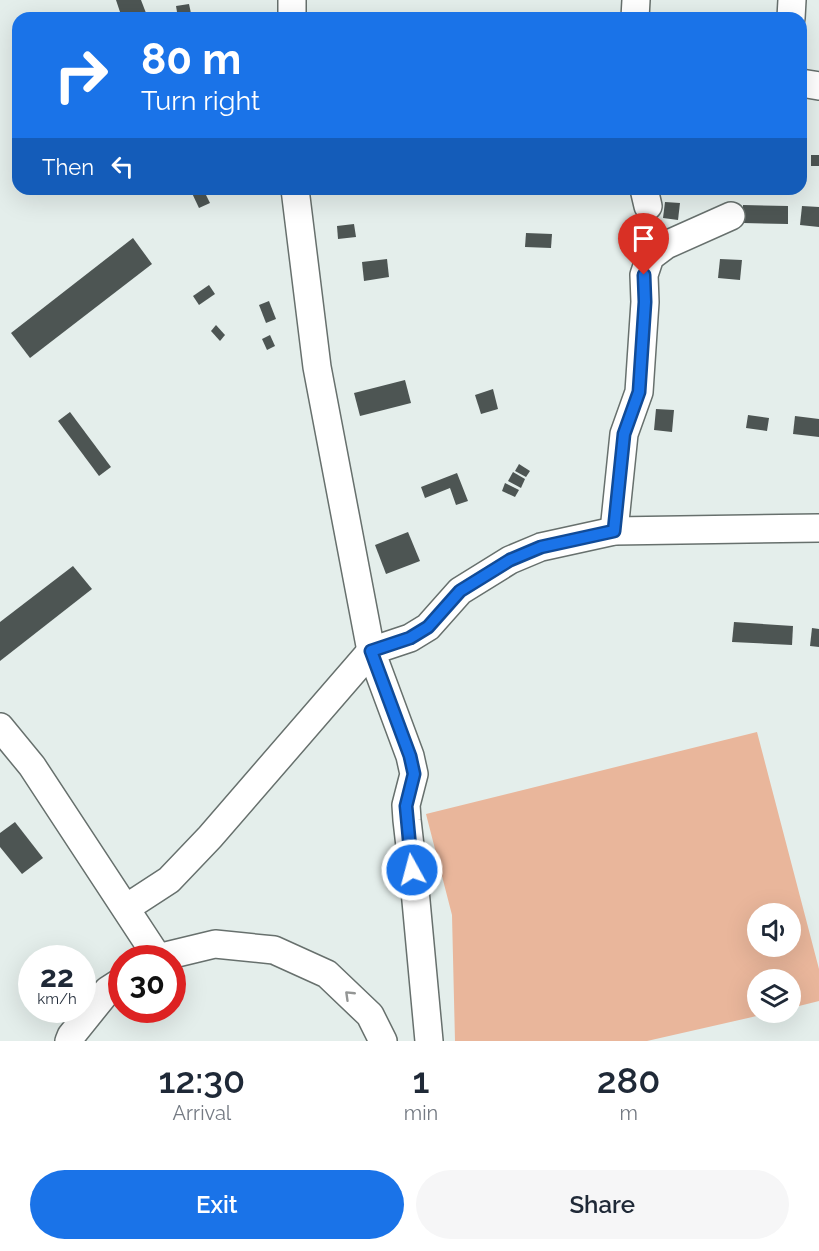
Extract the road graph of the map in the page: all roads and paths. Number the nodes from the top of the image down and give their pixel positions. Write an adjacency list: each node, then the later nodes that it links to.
1 (297, 195): 5 (street)
2 (730, 216): 4 (street)
3 (819, 528): 4 (street)
4 (614, 531): 5 (street)
5 (371, 651): 7 (street); 13 (street)
6 (0, 727): 7 (street)
7 (126, 908): 8 (street)
8 (149, 945)
9 (186, 951): 12 (street, one-way to 9)
10 (108, 990): 11 (street)
11 (69, 1041)
12 (383, 1041)
13 (429, 1041)

